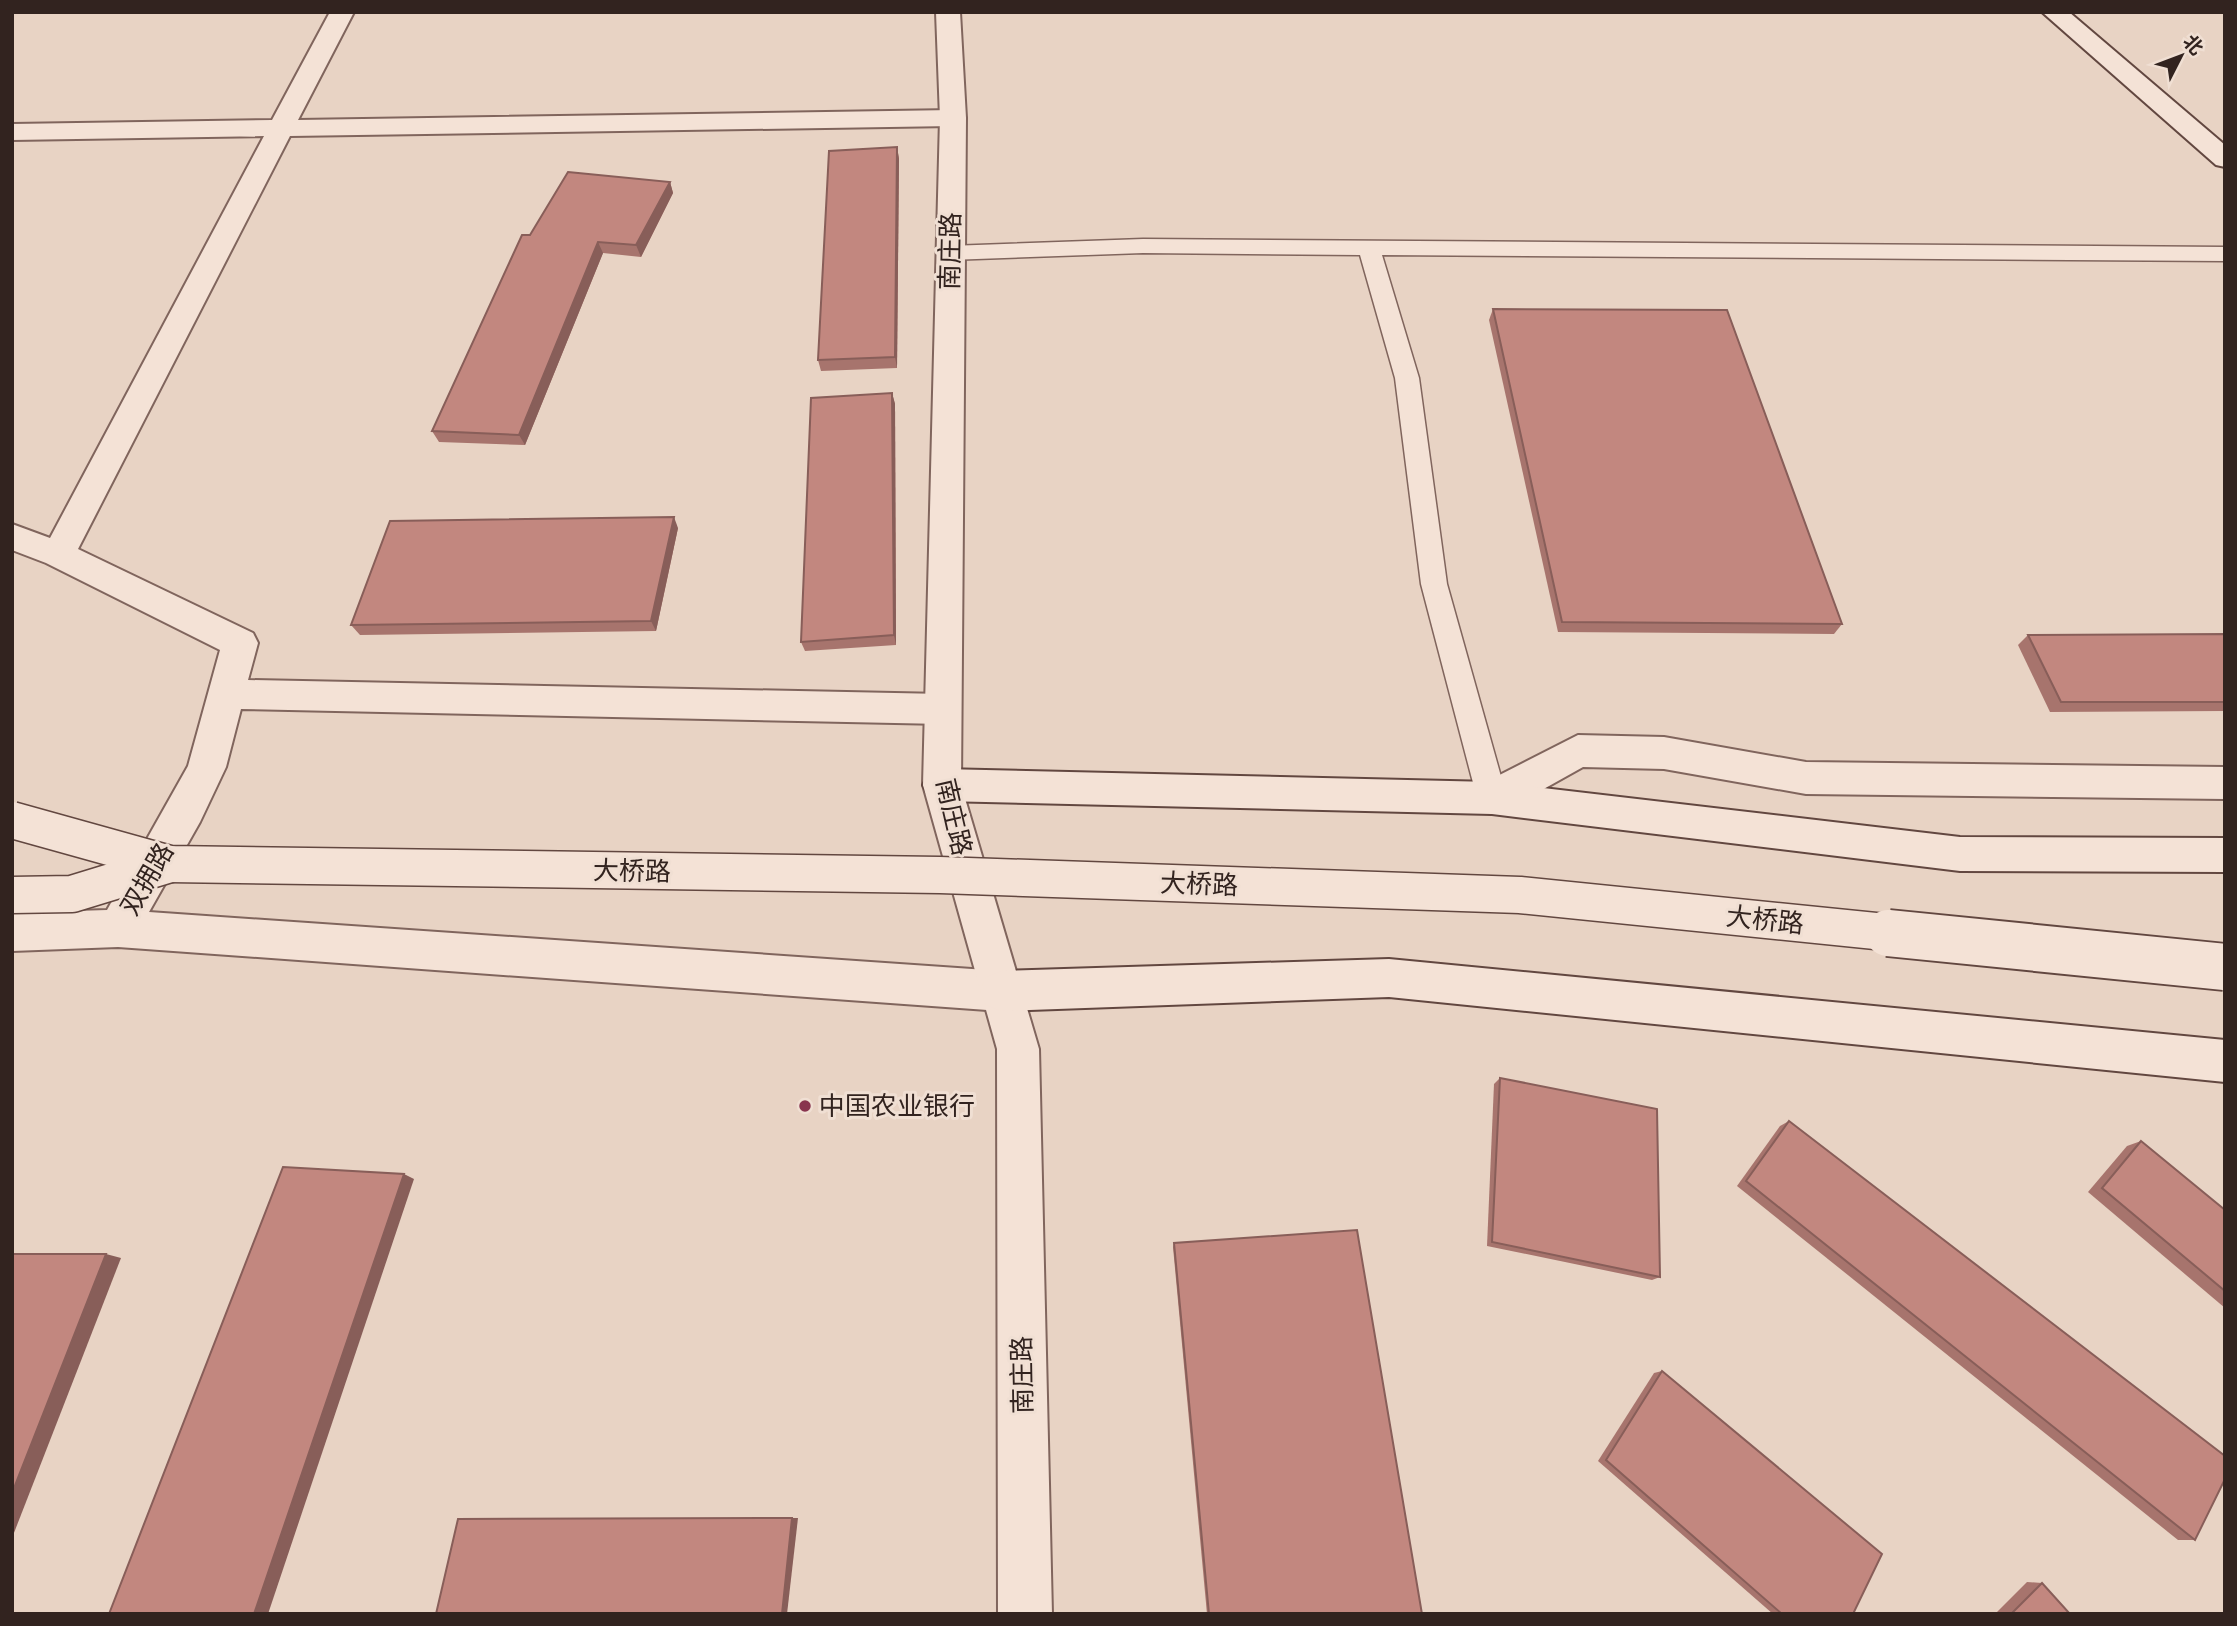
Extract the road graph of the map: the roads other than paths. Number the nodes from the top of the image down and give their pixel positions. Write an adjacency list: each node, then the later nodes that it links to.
1 (342, 12): 7 (street)
2 (948, 12): 6 (street, 南庄路)
3 (2054, 12): 9 (street)
4 (2089, 12): 5 (street)
5 (2118, 35)
6 (953, 118): 7 (street); 11 (street, 南庄路)
7 (281, 126): 8 (street); 14 (street)
8 (12, 132)
9 (2225, 159)
10 (1369, 249): 11 (lane); 12 (lane); 19 (lane)
11 (949, 253): 16 (street, 南庄路)
12 (2225, 254)
13 (12, 537): 14 (street)
14 (58, 554): 15 (street, 双拥路)
15 (227, 694): 16 (street); 24 (street, 双拥路)
16 (943, 709): 18 (street, 南庄路)
17 (2225, 783): 19 (street)
18 (942, 785): 19 (street); 27 (street, 南庄路)
19 (1492, 798): 21 (street)
20 (12, 820): 22 (street, bridge)
21 (2225, 856)
22 (170, 864): 23 (street, bridge); 26 (street, 大桥路, bridge)
23 (12, 895)
24 (118, 928): 25 (street, 双拥路); 27 (street)
25 (12, 932)
26 (2225, 967)
27 (1001, 991): 28 (street); 29 (street, 南庄路)
28 (2225, 1061)
29 (1026, 1614)

